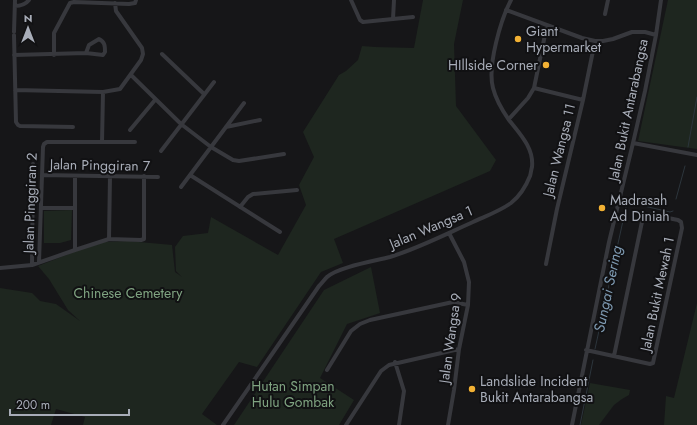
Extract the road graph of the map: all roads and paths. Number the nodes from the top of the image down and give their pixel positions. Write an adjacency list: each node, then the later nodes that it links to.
1 (15, 0): 10 (street)
2 (29, 0): 10 (street)
3 (136, 0): 9 (street)
4 (351, 0): 14 (street)
5 (394, 0): 14 (street)
6 (511, 0): 11 (street, Jalan Wangsa 1)
7 (607, 0): 12 (street)
8 (661, 0): 16 (street, Jalan Bukit Antarabangsa)
9 (115, 3): 21 (street); 22 (street)
10 (15, 6): 20 (street)
11 (506, 10): 15 (street); 31 (street, Jalan Wangsa 1)
12 (605, 14)
13 (413, 16): 14 (street)
14 (393, 19)
15 (547, 25): 17 (street); 24 (street)
16 (656, 35): 17 (street); 39 (street, Jalan Bukit Antarabangsa)
17 (595, 41): 29 (street, Jalan Wangsa 11)
18 (86, 53): 18 (street); 21 (street)
19 (162, 54): 27 (street)
20 (14, 55): 21 (street); 25 (street)
21 (54, 55)
22 (131, 76): 26 (street); 28 (street)
23 (214, 82): 27 (street)
24 (534, 88): 29 (street); 31 (street)
25 (15, 90): 26 (street); 34 (street)
26 (103, 92): 37 (street)
27 (204, 94): 33 (street)
28 (155, 100): 33 (street); 36 (street)
29 (583, 100): 61 (street, Jalan Wangsa 11)
30 (244, 103): 35 (street)
31 (509, 119): 57 (street, Jalan Wangsa 1)
32 (260, 120): 35 (street)
33 (181, 124): 40 (street); 41 (street)
34 (73, 127)
35 (226, 127): 40 (street)
36 (130, 130)
37 (102, 142): 38 (street); 45 (street, Jalan Pinggiran 2)
38 (135, 142)
39 (633, 143): 43 (street); 66 (street, Jalan Bukit Antarabangsa)
40 (211, 147): 42 (street); 46 (street)
41 (161, 151)
42 (284, 154)
43 (697, 155)
44 (33, 164): 62 (street, Jalan Pinggiran 2)
45 (42, 175): 47 (street, Jalan Pinggiran 7); 54 (street, Jalan Pinggiran 2)
46 (190, 175): 51 (street); 53 (street)
47 (75, 176): 48 (street, Jalan Pinggiran 7); 55 (street)
48 (110, 176): 49 (street, Jalan Pinggiran 7); 58 (street)
49 (144, 176): 50 (street, Jalan Pinggiran 7); 58 (street)
50 (158, 176)
51 (181, 187)
52 (297, 190): 53 (street)
53 (240, 207): 56 (street)
54 (41, 208): 55 (street); 60 (street, Jalan Pinggiran 2)
55 (75, 208): 59 (street)
56 (280, 232)
57 (449, 233): 64 (street, Jalan Wangsa 9); 70 (street, Jalan Wangsa 1)
58 (109, 239): 59 (street)
59 (74, 250): 60 (street)
60 (39, 262): 62 (street)
61 (546, 264)
62 (32, 265): 63 (street)
63 (0, 268)
64 (468, 305): 65 (street, Jalan Wangsa 9); 69 (street)
65 (459, 349): 68 (street); 73 (street, Jalan Wangsa 9)
66 (586, 350): 67 (street, Jalan Bukit Mewah 1); 74 (street, Jalan Bukit Antarabangsa)
67 (614, 356): 67 (street, Jalan Bukit Mewah 1)
68 (395, 362): 71 (street); 72 (street)
69 (327, 370)
70 (223, 425)
71 (346, 425)
72 (399, 425)
73 (448, 425)
74 (572, 425)

